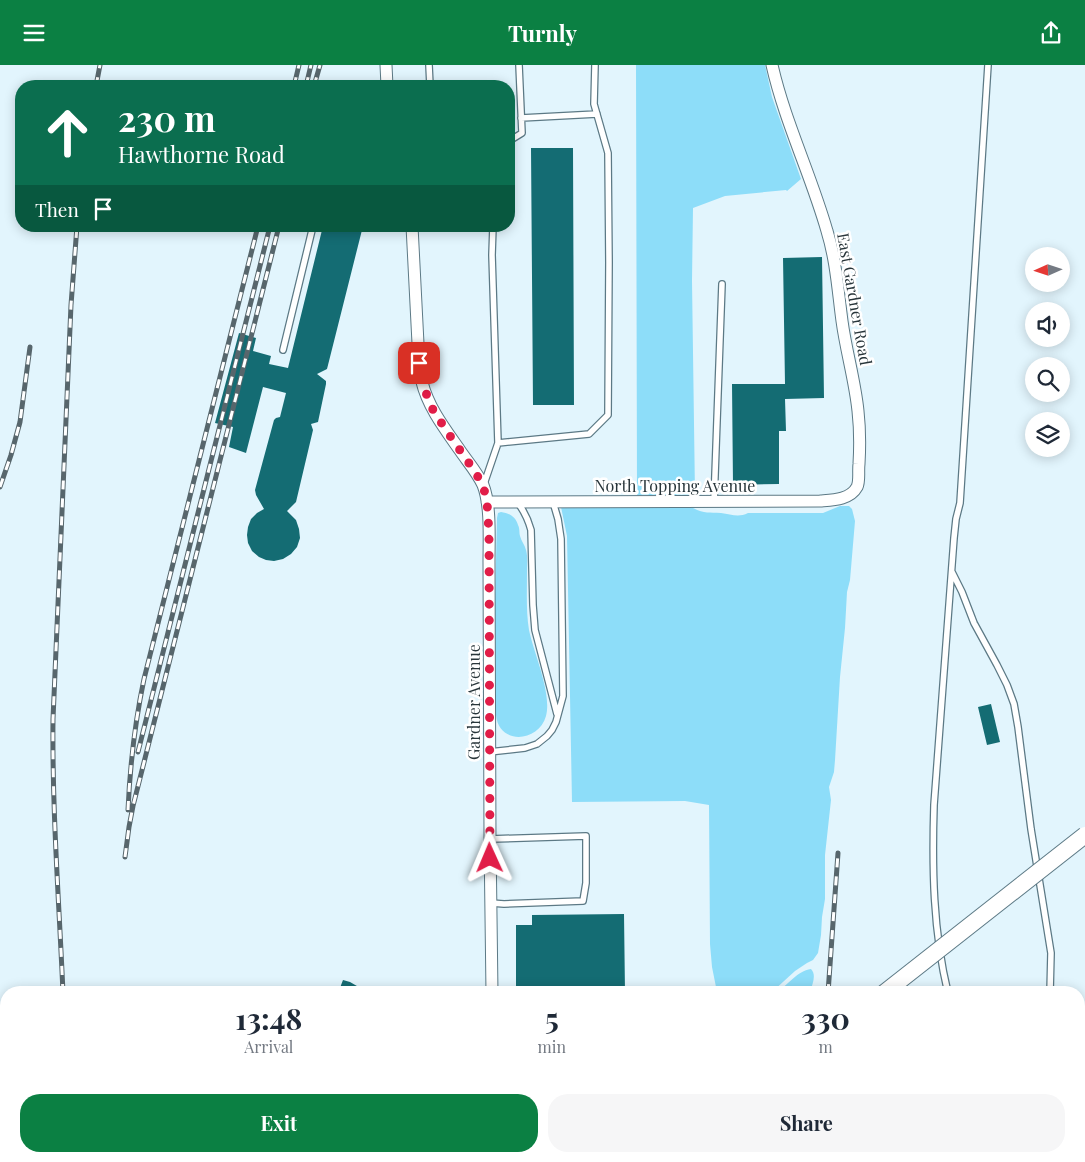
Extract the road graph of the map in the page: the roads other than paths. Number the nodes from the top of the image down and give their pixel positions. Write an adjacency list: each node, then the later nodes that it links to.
1 (386, 65): 7 (street)
2 (429, 65): 8 (lane)
3 (518, 65): 10 (lane)
4 (595, 65): 9 (lane)
5 (772, 65): 19 (street, East Gardner Road)
6 (988, 65): 24 (lane)
7 (387, 80)
8 (430, 80)
9 (597, 114): 10 (lane); 17 (lane)
10 (521, 118): 11 (lane)
11 (515, 137)
12 (312, 232): 16 (lane)
13 (412, 232): 18 (street, Gardner Avenue)
14 (493, 232): 17 (lane)
15 (722, 284): 23 (lane)
16 (283, 350)
17 (498, 443): 18 (lane)
18 (483, 485): 20 (street, Gardner Avenue)
19 (857, 486): 23 (street, North Topping Avenue)
20 (487, 502): 21 (street, North Topping Avenue); 26 (street, Gardner Avenue)
21 (518, 502): 22 (street, North Topping Avenue); 25 (lane)
22 (553, 502): 23 (street, North Topping Avenue); 25 (lane)
23 (714, 502)
24 (951, 569): 32 (lane); 33 (lane)
25 (557, 714): 26 (lane)
26 (489, 752): 28 (street, Gardner Avenue)
27 (1085, 835): 31 (main road, bridge)
28 (490, 839): 29 (street, Gardner Avenue); 29 (lane)
29 (491, 903): 30 (street, Gardner Avenue)
30 (492, 986)
31 (893, 986)
32 (946, 986)
33 (1050, 986)

